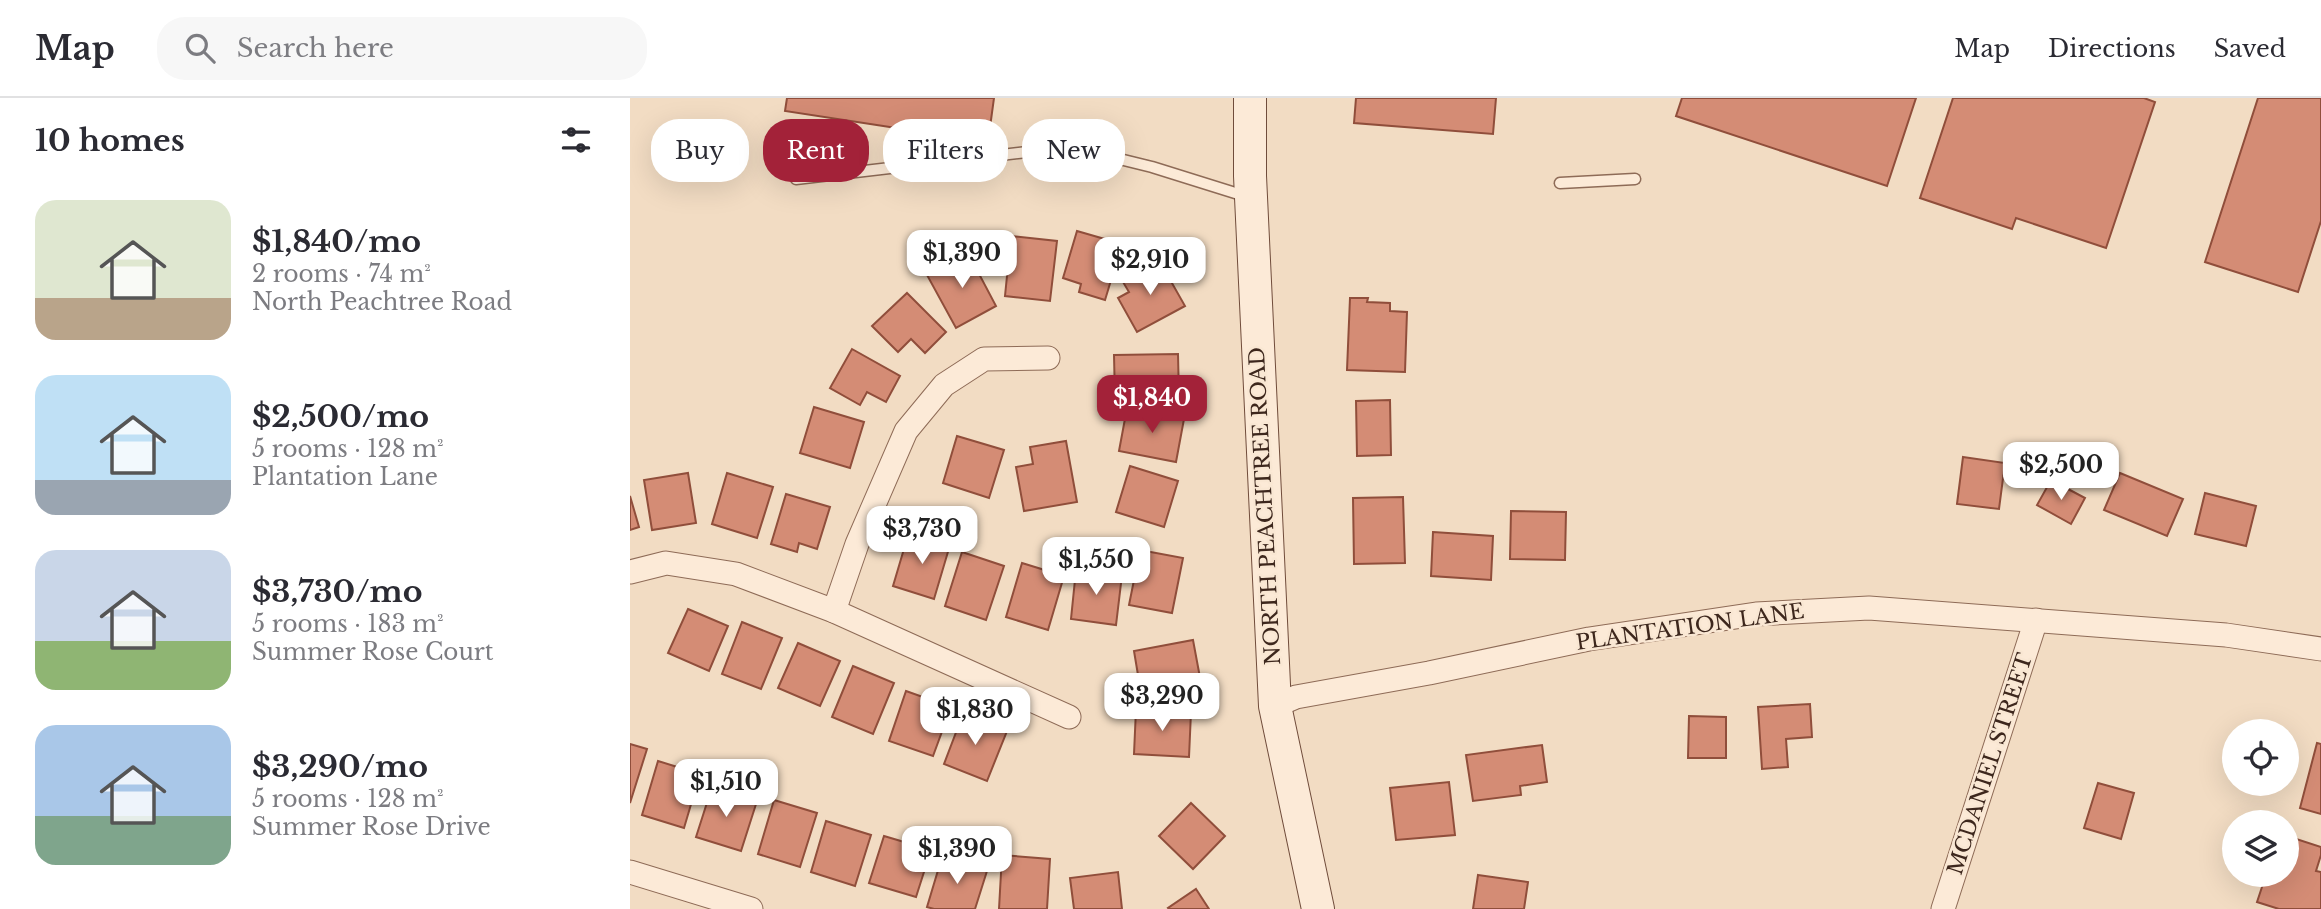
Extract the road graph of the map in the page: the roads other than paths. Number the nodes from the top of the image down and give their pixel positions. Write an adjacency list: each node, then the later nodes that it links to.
1 (1250, 98): 5 (street, NORTH PEACHTREE ROAD)
2 (869, 170): 5 (lane)
3 (1634, 178): 4 (lane)
4 (1560, 183)
5 (1251, 198): 11 (street, NORTH PEACHTREE ROAD)
6 (1048, 358): 8 (street)
7 (630, 572): 8 (street)
8 (834, 611): 12 (street)
9 (2036, 620): 10 (street, PLANTATION LANE); 11 (street, PLANTATION LANE); 16 (street, MCDANIEL STREET)
10 (2321, 649)
11 (1275, 705): 15 (street, NORTH PEACHTREE ROAD)
12 (1069, 717)
13 (630, 872): 14 (street)
14 (751, 909)
15 (1318, 909)
16 (1943, 909)

